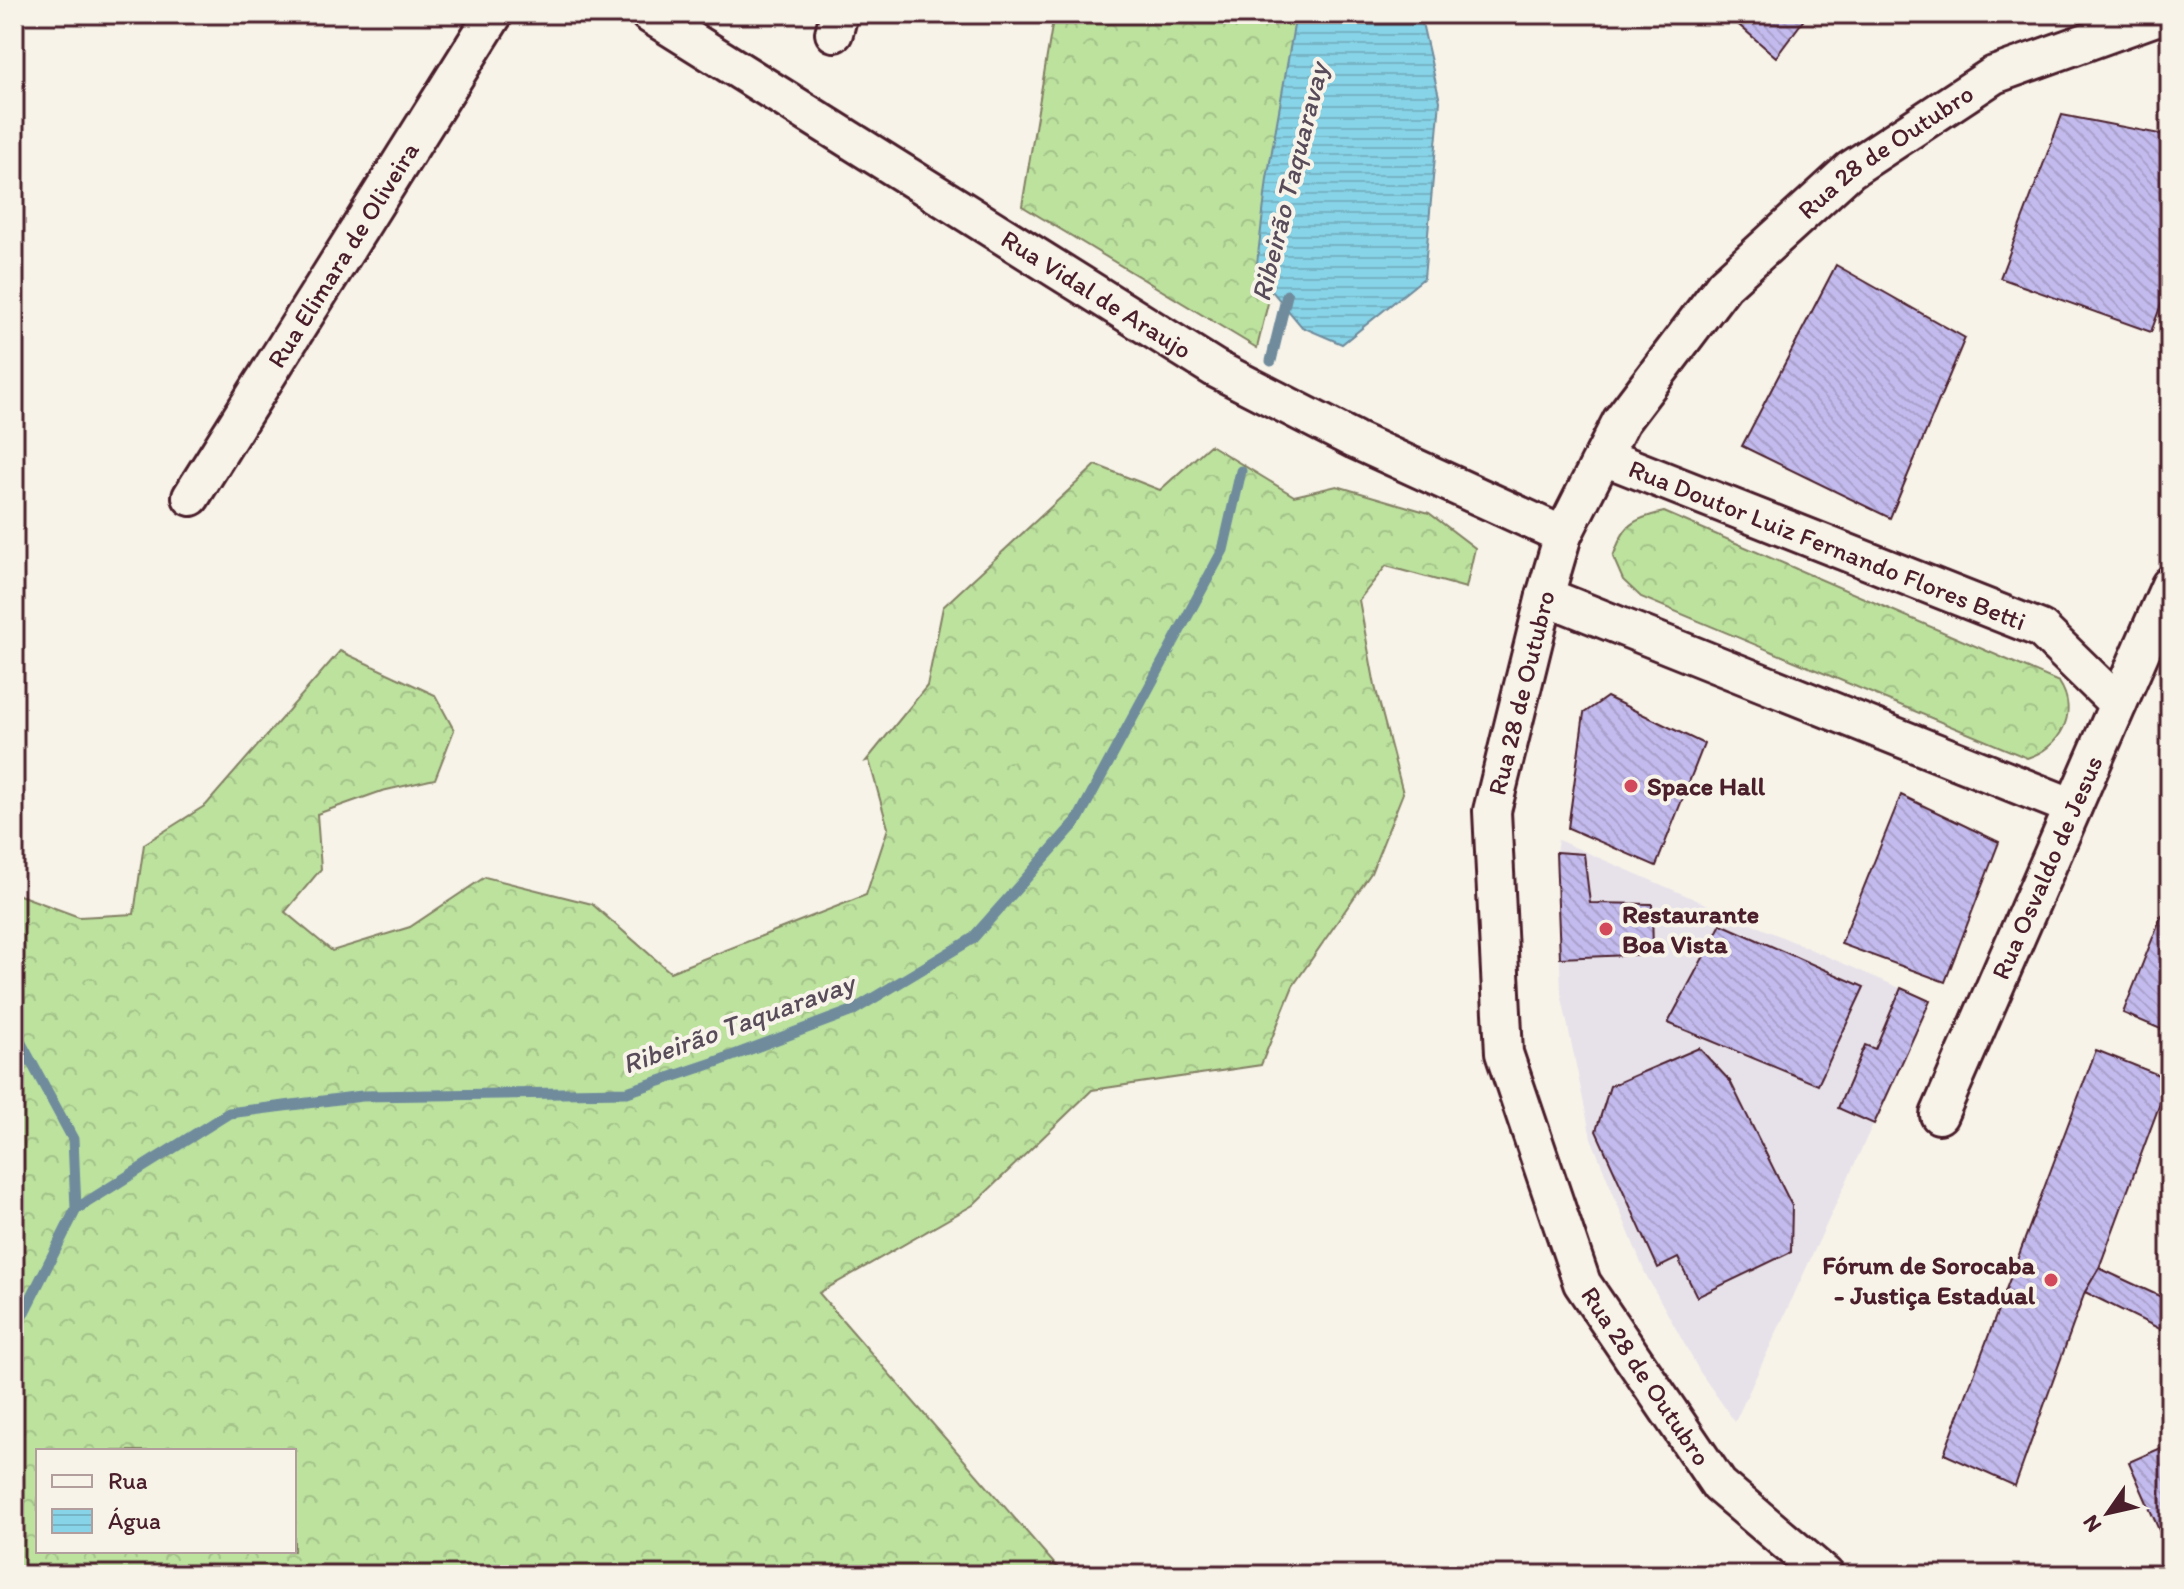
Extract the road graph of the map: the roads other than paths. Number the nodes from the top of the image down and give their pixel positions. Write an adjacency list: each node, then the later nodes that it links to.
1 (494, 14): 5 (street, Rua Elimara de Oliveira)
2 (649, 14): 6 (street, Rua Vidal de Araujo)
3 (2170, 15): 4 (street, Rua 28 de Outubro)
4 (1604, 457): 6 (street, Rua 28 de Outubro); 10 (street, Rua Doutor Luiz Fernando Flores Betti)
5 (191, 497)
6 (1563, 535): 8 (street, Rua 28 de Outubro)
7 (2170, 585): 9 (street, Rua Osvaldo de Jesus)
8 (1545, 596): 12 (street); 14 (street, Rua 28 de Outubro)
9 (2155, 619): 10 (street, Rua Osvaldo de Jesus); 11 (street, Rua Osvaldo de Jesus)
10 (2071, 657): 11 (street, Rua Doutor Luiz Fernando Flores Betti)
11 (2118, 704): 12 (street, Rua Osvaldo de Jesus)
12 (2073, 807): 13 (street, Rua Osvaldo de Jesus)
13 (1939, 1115)
14 (1825, 1575)

